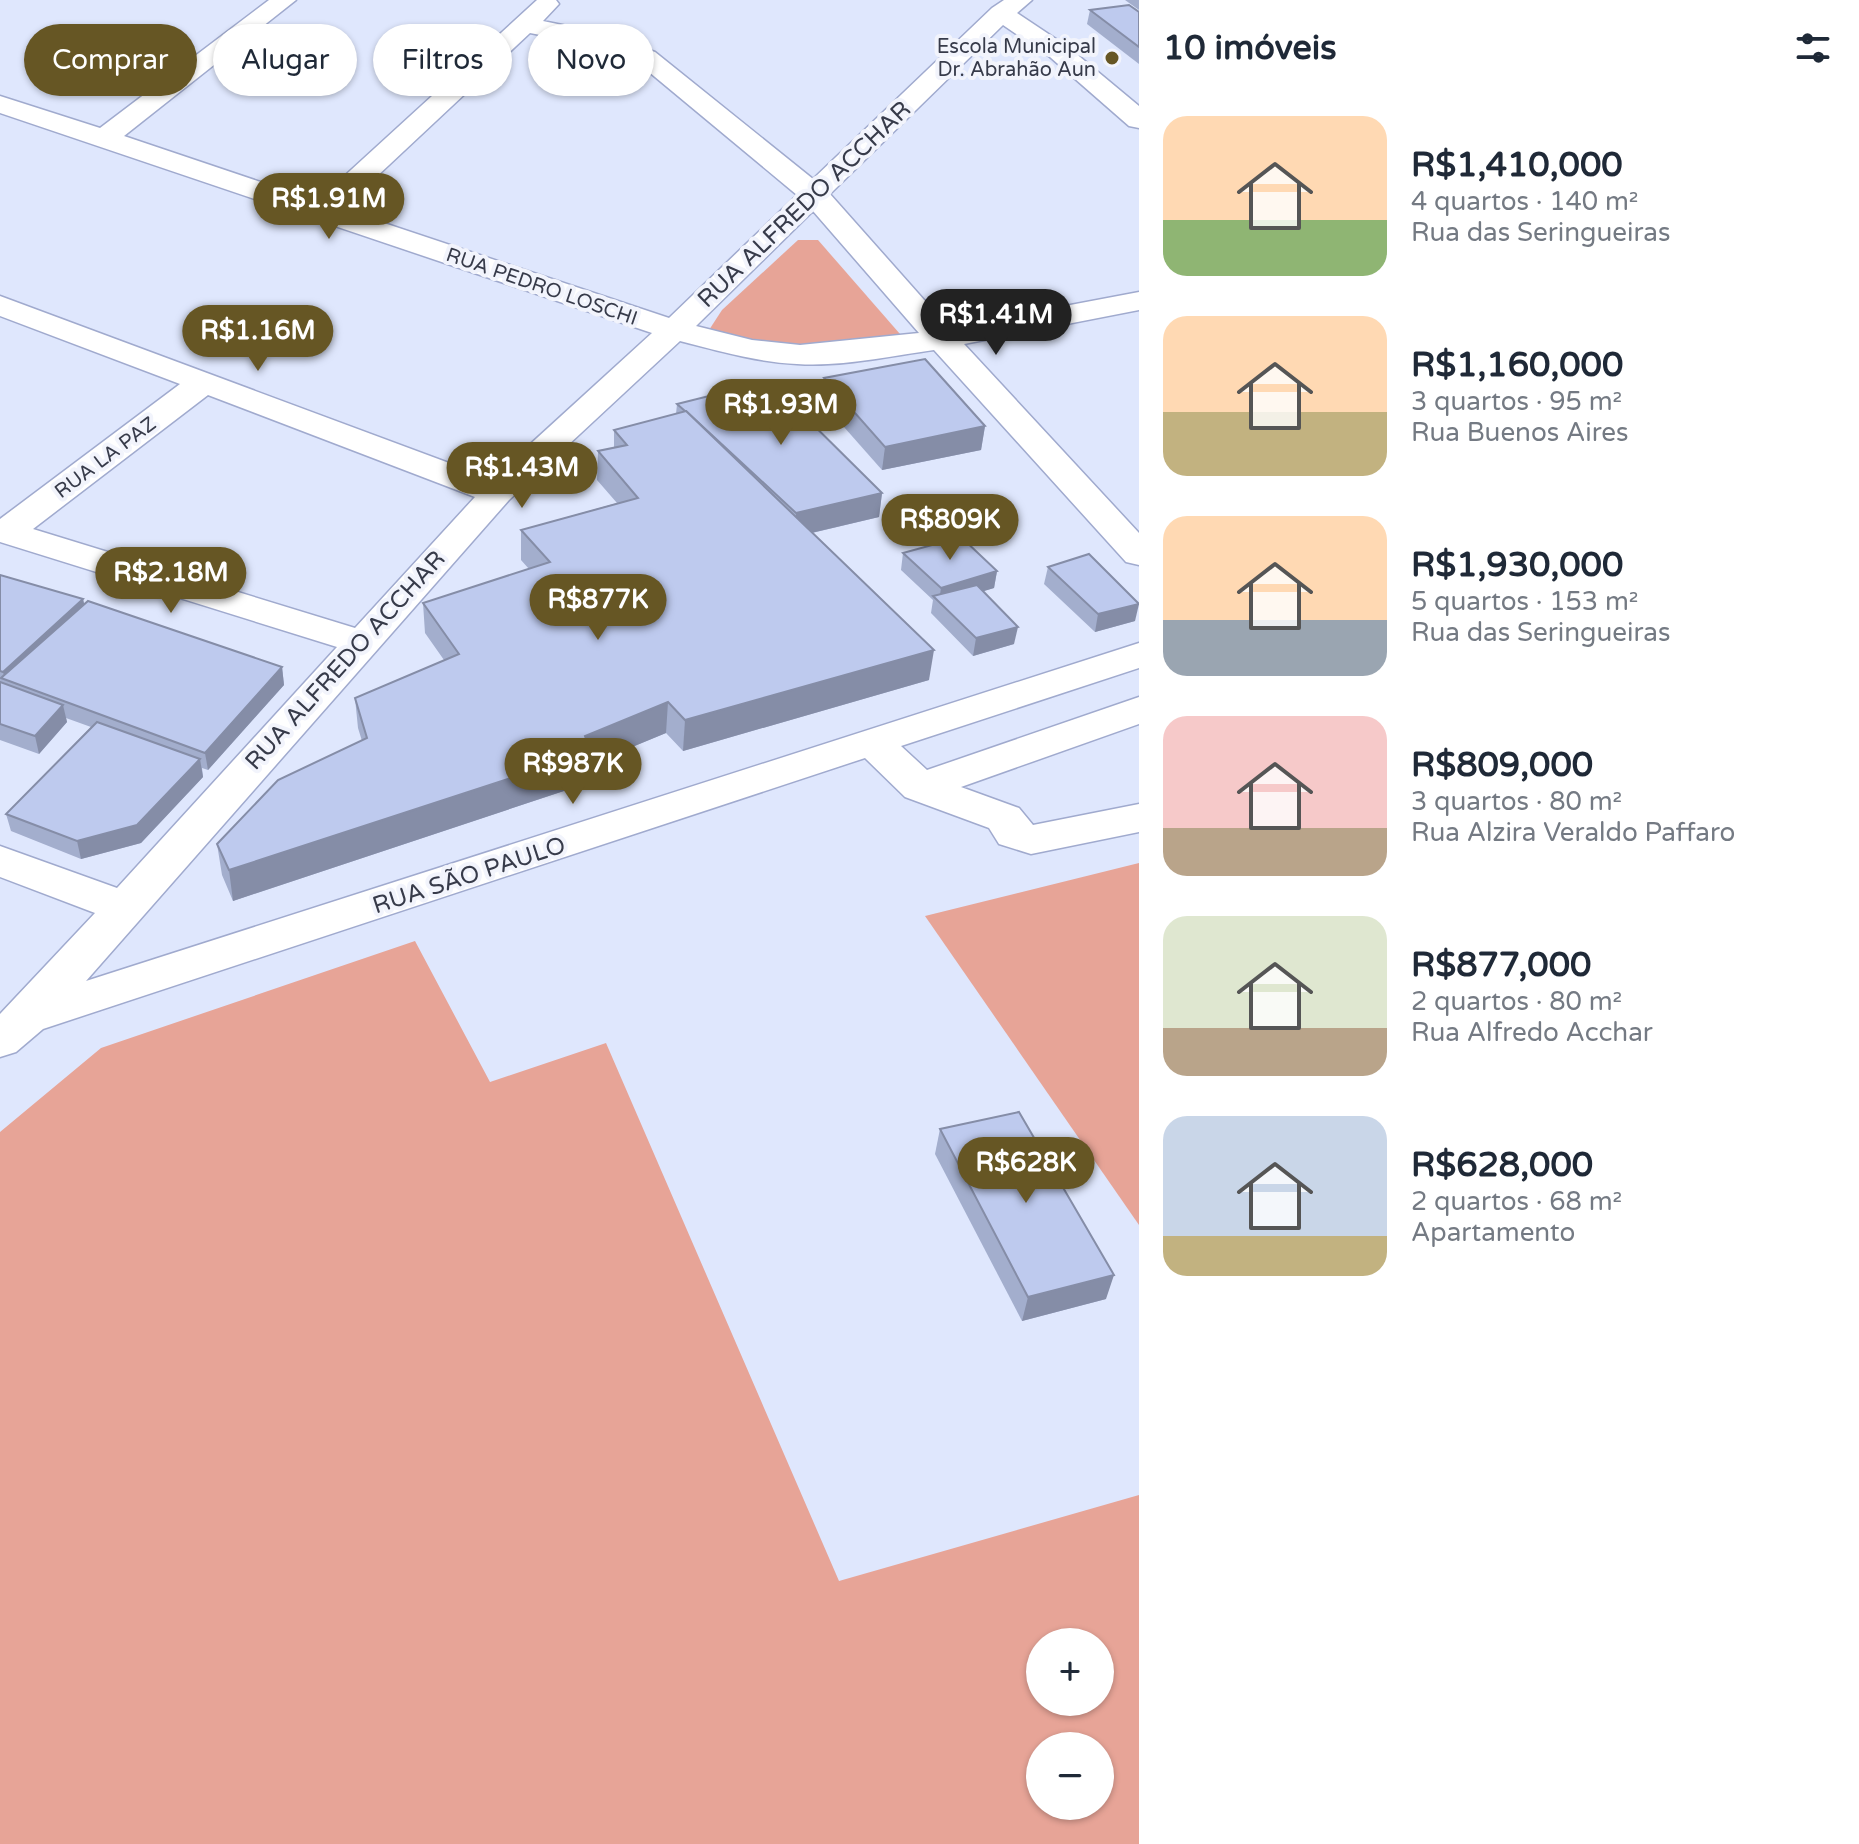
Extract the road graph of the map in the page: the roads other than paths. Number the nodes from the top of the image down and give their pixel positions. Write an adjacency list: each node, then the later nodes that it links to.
1 (284, 0): 7 (street)
2 (552, 0): 4 (street)
3 (1010, 7): 6 (street); 8 (street, RUA ALFREDO ACCHAR)
4 (525, 25): 8 (street); 9 (street)
5 (0, 104): 7 (street, RUA PEDRO LOSCHI)
6 (1139, 120)
7 (102, 140): 9 (street, RUA PEDRO LOSCHI)
8 (815, 195): 12 (street, RUA ALFREDO ACCHAR); 13 (street)
9 (323, 211): 12 (street, RUA PEDRO LOSCHI)
10 (1139, 301): 13 (street, RUA PEDRO LOSCHI)
11 (0, 305): 14 (street)
12 (674, 330): 13 (street, RUA PEDRO LOSCHI); 15 (street, RUA ALFREDO ACCHAR)
13 (942, 339): 17 (street)
14 (203, 383): 15 (street); 16 (street, RUA LA PAZ)
15 (497, 493): 18 (street, RUA ALFREDO ACCHAR)
16 (3, 531): 18 (street)
17 (1139, 554)
18 (360, 642): 25 (street, RUA ALFREDO ACCHAR)
19 (1139, 655): 21 (street, RUA SÃO PAULO)
20 (1139, 710): 22 (street)
21 (873, 743): 22 (street); 26 (street, RUA SÃO PAULO)
22 (920, 787): 23 (street)
23 (1134, 829)
24 (0, 861): 25 (street)
25 (123, 907): 26 (street, RUA ALFREDO ACCHAR)
26 (13, 1028)

